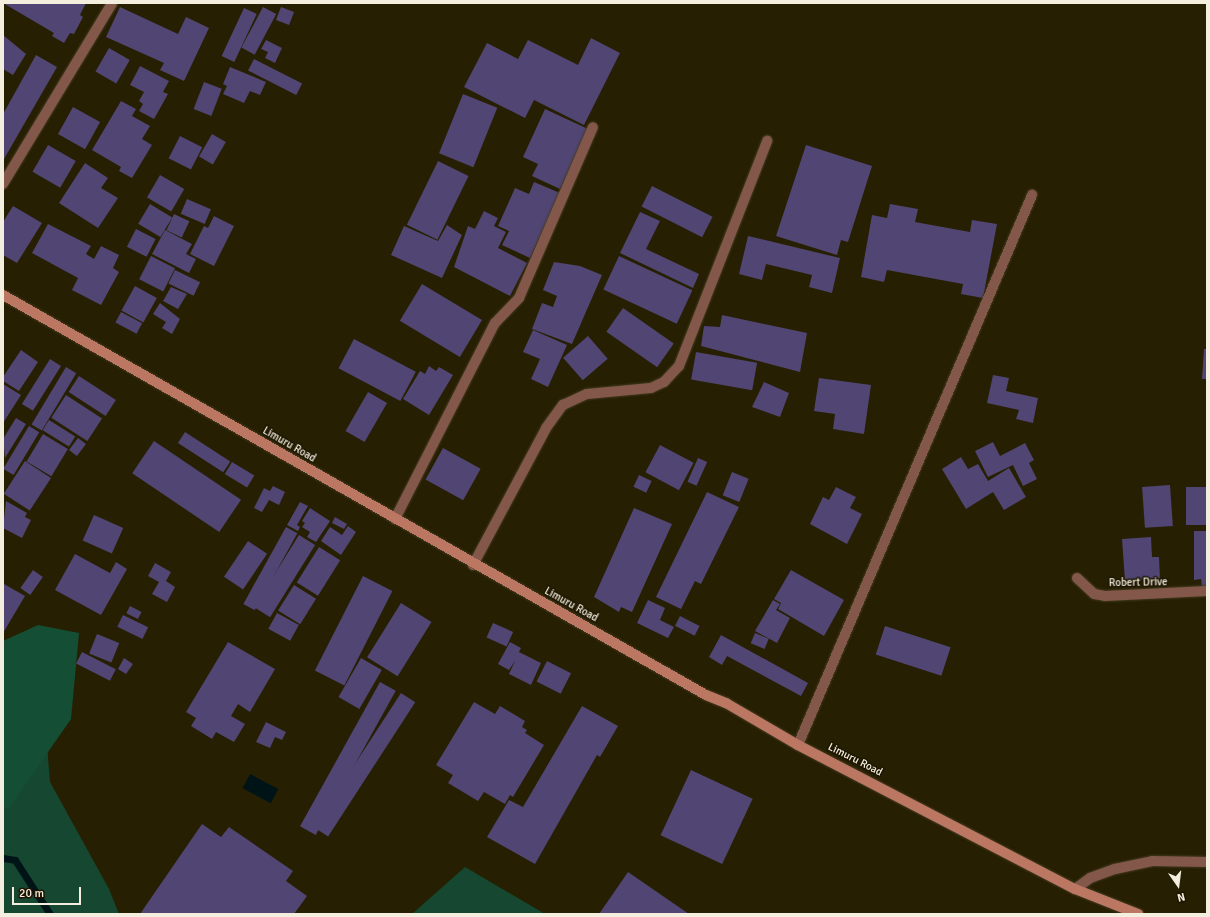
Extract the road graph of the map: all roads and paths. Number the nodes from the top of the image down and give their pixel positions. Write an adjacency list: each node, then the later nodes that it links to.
1 (112, 3): 4 (street)
2 (593, 127): 7 (street)
3 (767, 141): 8 (street)
4 (3, 184)
5 (1032, 195): 11 (street)
6 (3, 295): 7 (main road, Limuru Road)
7 (394, 519): 8 (main road, Limuru Road)
8 (473, 565): 11 (main road, Limuru Road)
9 (1077, 578): 10 (street, Robert Drive)
10 (1207, 591)
11 (798, 745): 13 (main road, Limuru Road)
12 (1207, 862): 13 (street)
13 (1075, 889): 14 (main road, Limuru Road)
14 (1138, 914)

